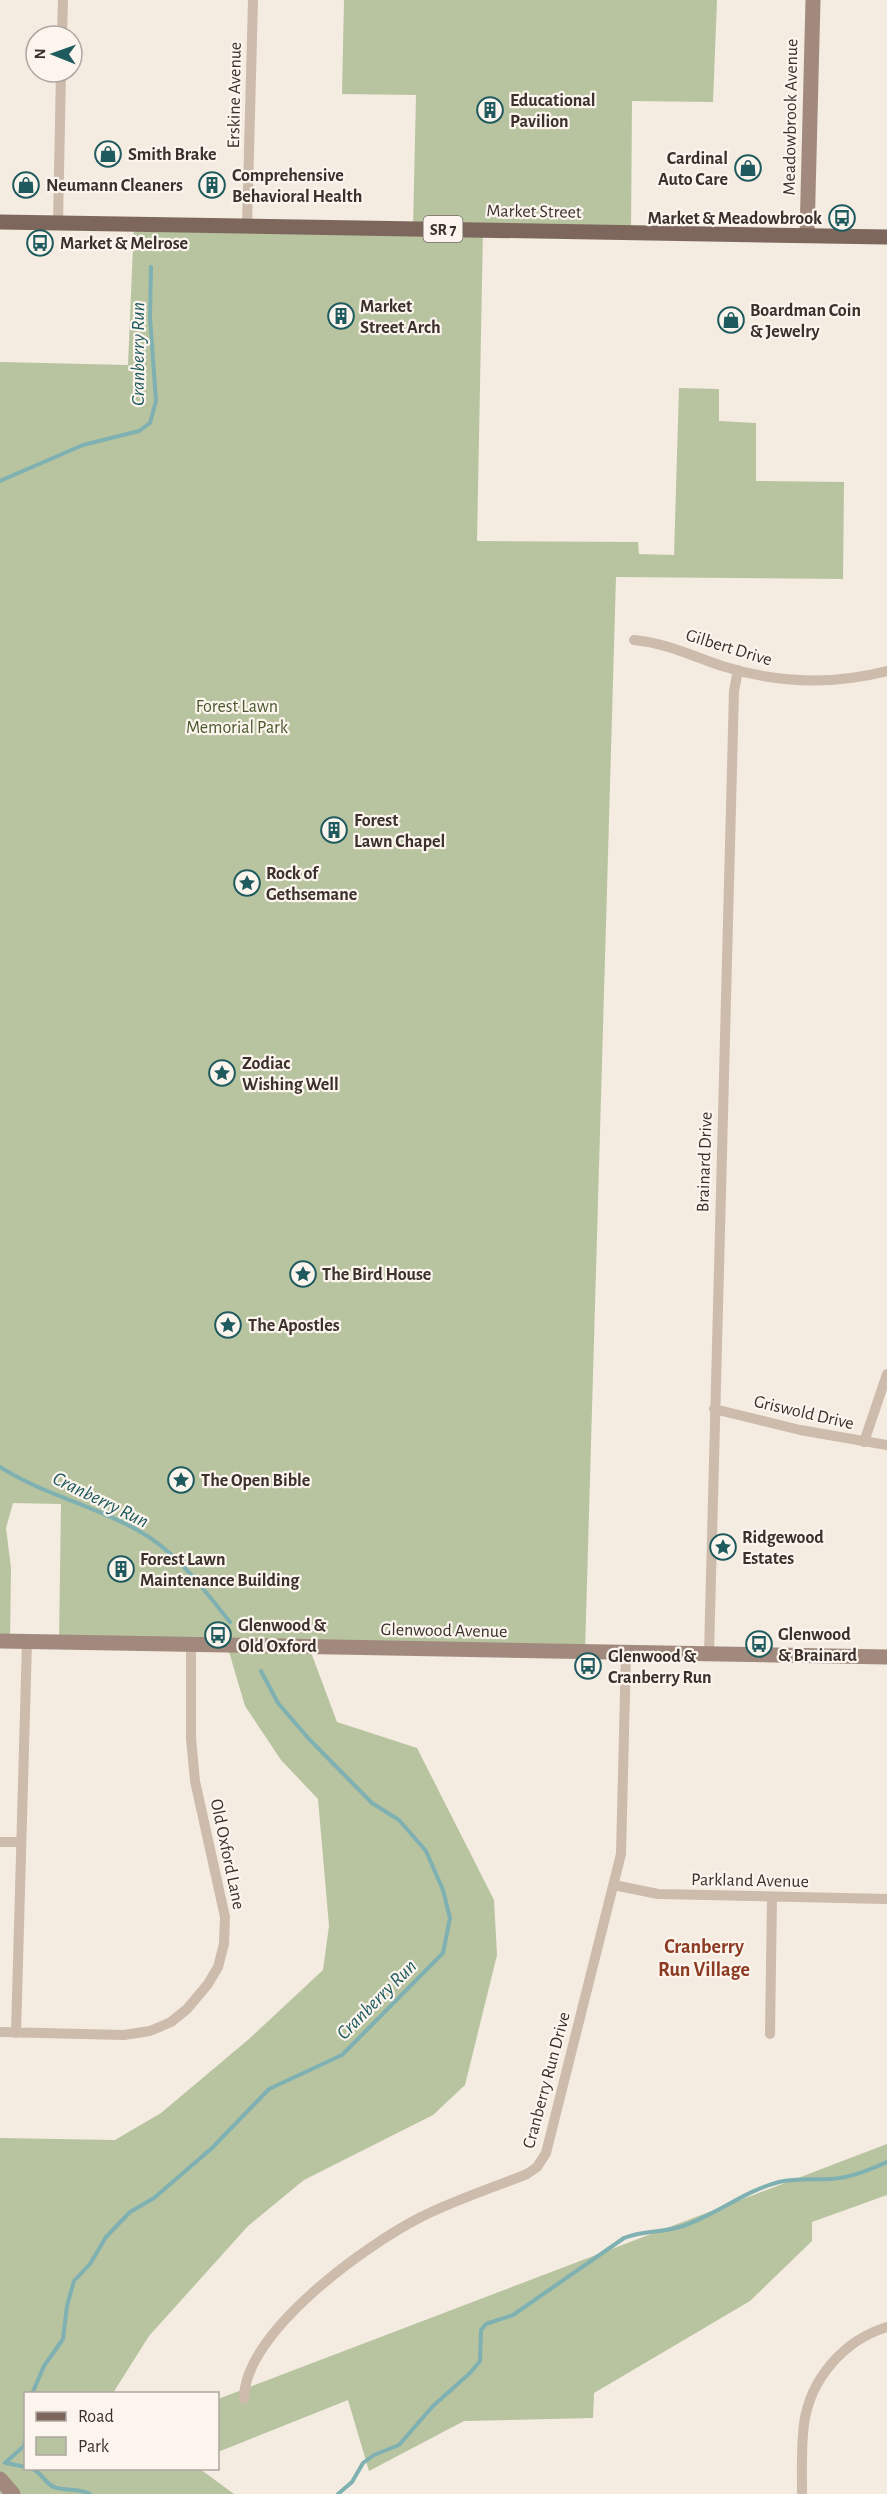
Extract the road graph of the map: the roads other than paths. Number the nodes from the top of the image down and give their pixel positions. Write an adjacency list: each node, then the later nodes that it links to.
1 (63, 0): 4 (street)
2 (253, 0): 8 (street, Erskine Avenue)
3 (813, 0): 9 (street, Meadowbrook Avenue)
4 (62, 24)
5 (61, 84): 7 (street)
6 (0, 222): 7 (main road, Market Street / SR 7)
7 (58, 222): 8 (main road, Market Street / SR 7)
8 (247, 226): 9 (main road, Market Street / SR 7)
9 (807, 235): 10 (main road, Market Street / SR 7)
10 (887, 237)
11 (634, 640): 12 (street, Gilbert Drive)
12 (738, 670): 13 (street, Gilbert Drive); 15 (street, Brainard Drive)
13 (887, 671)
14 (887, 1374): 16 (street)
15 (714, 1409): 16 (street, Griswold Drive); 22 (street, Brainard Drive)
16 (864, 1442): 17 (street, Griswold Drive)
17 (887, 1445)
18 (0, 1641): 19 (street, Glenwood Avenue)
19 (27, 1641): 20 (street, Glenwood Avenue); 25 (street)
20 (191, 1645): 21 (street, Glenwood Avenue); 30 (street, Old Oxford Lane)
21 (626, 1653): 22 (street, Glenwood Avenue); 26 (street, Cranberry Run Drive)
22 (709, 1654): 23 (street, Glenwood Avenue)
23 (887, 1658)
24 (0, 1842): 25 (street)
25 (21, 1842): 30 (street)
26 (614, 1884): 27 (street, Parkland Avenue); 33 (street, Cranberry Run Drive)
27 (772, 1897): 28 (street, Parkland Avenue); 31 (street)
28 (887, 1899)
29 (0, 2032): 30 (street, Old Oxford Lane)
30 (16, 2033)
31 (770, 2034)
32 (887, 2327): 36 (street)
33 (244, 2399)
34 (0, 2479): 35 (street)
35 (13, 2494)
36 (802, 2494)

